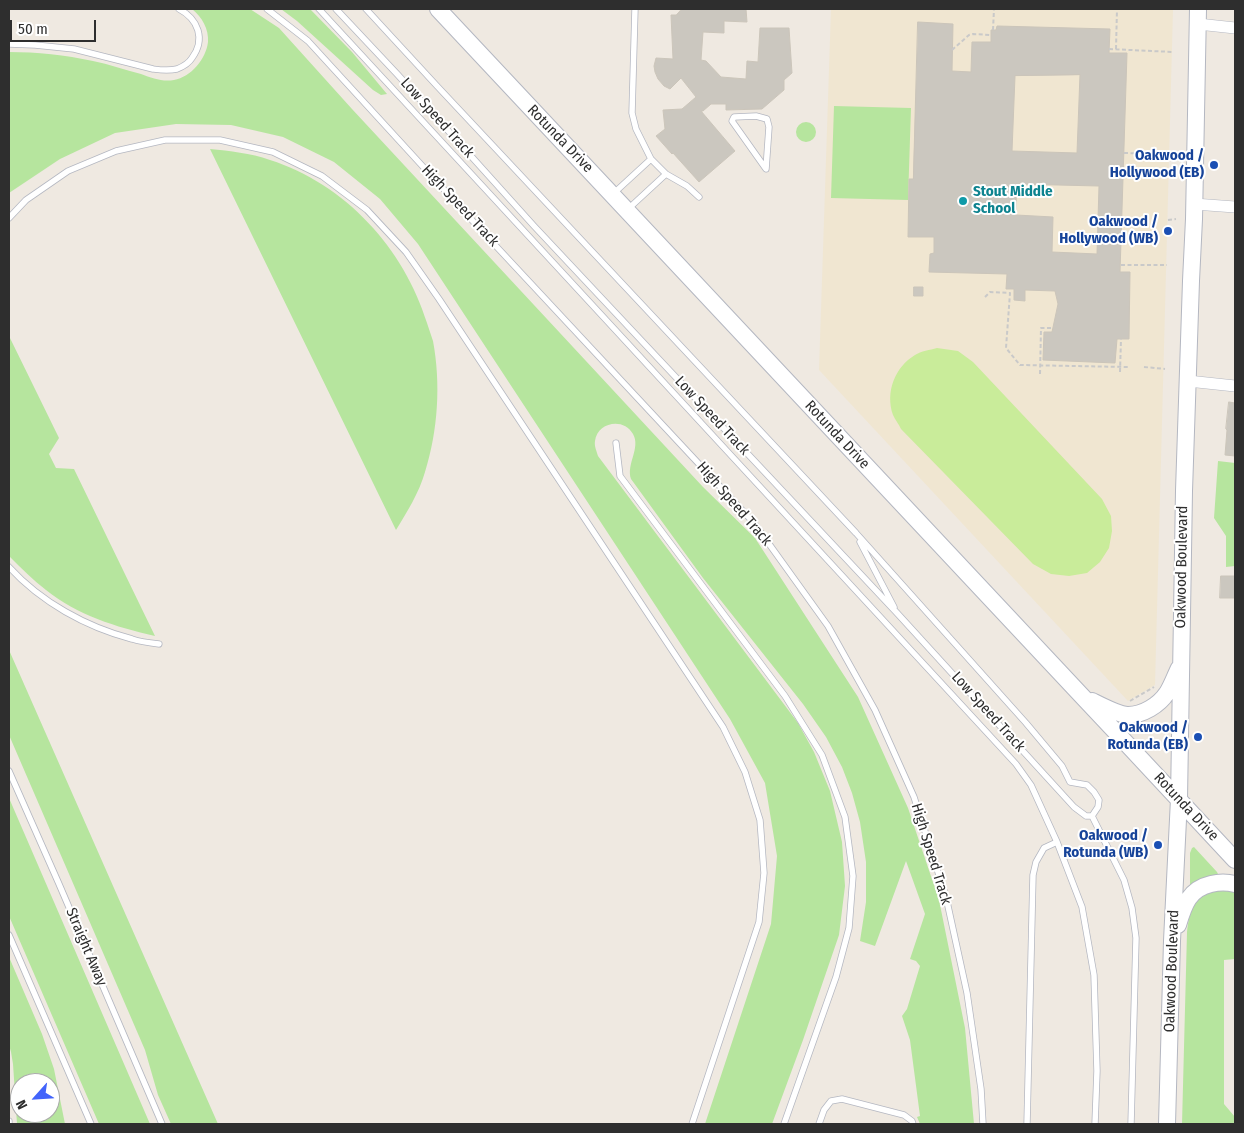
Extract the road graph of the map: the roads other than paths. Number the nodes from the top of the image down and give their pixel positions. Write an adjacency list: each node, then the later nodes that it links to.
1 (179, 9): 10 (lane)
2 (267, 9): 43 (lane, High Speed Track)
3 (319, 9): 32 (lane, Low Speed Track)
4 (336, 9): 25 (lane, Low Speed Track)
5 (366, 9): 23 (lane)
6 (438, 9): 14 (main road, Rotunda Drive)
7 (635, 9): 11 (lane)
8 (1198, 16): 9 (street); 16 (main road, Oakwood Boulevard)
9 (1235, 28)
10 (9, 44)
11 (651, 159): 13 (lane); 14 (lane)
12 (766, 169): 12 (lane)
13 (666, 174): 15 (lane); 18 (lane)
14 (613, 194): 18 (main road, Rotunda Drive)
15 (699, 197)
16 (1194, 204): 17 (street); 20 (main road, Oakwood Boulevard)
17 (1235, 207)
18 (627, 210): 28 (main road, Rotunda Drive)
19 (9, 218): 39 (lane)
20 (1188, 381): 21 (street); 27 (main road, Oakwood Boulevard)
21 (1235, 386)
22 (616, 443): 40 (lane)
23 (856, 534): 25 (lane); 31 (lane)
24 (9, 567): 26 (lane)
25 (897, 613): 31 (lane, Low Speed Track)
26 (159, 644)
27 (1181, 666): 28 (main road); 30 (main road, Oakwood Boulevard)
28 (1081, 695): 30 (main road, Rotunda Drive)
29 (9, 771): 38 (lane, Straight Away)
30 (1179, 799): 33 (main road, Rotunda Drive); 36 (main road, Oakwood Boulevard)
31 (1092, 816): 46 (lane)
32 (1057, 842): 44 (lane); 45 (lane, Low Speed Track)
33 (1235, 860)
34 (1235, 884): 36 (main road)
35 (9, 935): 37 (lane)
36 (1172, 941): 47 (main road, Oakwood Boulevard)
37 (91, 1124)
38 (162, 1124)
39 (692, 1124)
40 (784, 1124)
41 (819, 1124): 42 (lane)
42 (913, 1124)
43 (983, 1124)
44 (1027, 1124)
45 (1095, 1124)
46 (1131, 1124)
47 (1167, 1124)

